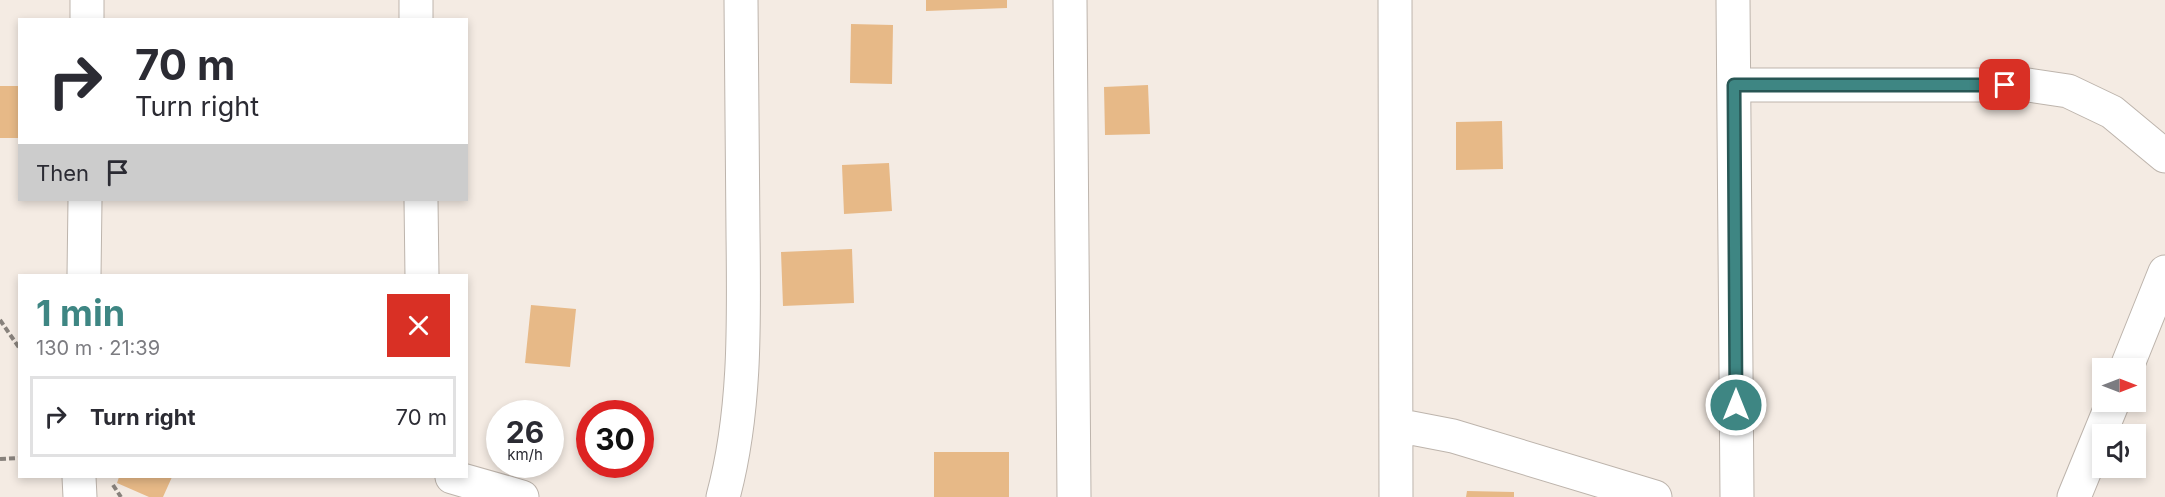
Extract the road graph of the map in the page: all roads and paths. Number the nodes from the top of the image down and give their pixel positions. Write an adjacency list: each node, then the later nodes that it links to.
1 (87, 0): 7 (street)
2 (416, 0): 8 (street)
3 (741, 0): 27 (street)
4 (1070, 0): 28 (street)
5 (1395, 0): 20 (street)
6 (1733, 0): 9 (street)
7 (87, 18)
8 (416, 18)
9 (1734, 85): 10 (street); 31 (street)
10 (2165, 156)
11 (85, 201): 14 (street)
12 (421, 201): 15 (street)
13 (2165, 272): 18 (street)
14 (84, 274)
15 (422, 274)
16 (0, 320): 17 (path)
17 (18, 346)
18 (2130, 358)
19 (2109, 412): 32 (street)
20 (1396, 425): 29 (street); 30 (street)
21 (18, 458): 22 (path)
22 (0, 459)
23 (79, 478): 25 (street)
24 (456, 478): 26 (street)
25 (80, 497)
26 (522, 497)
27 (723, 497)
28 (1074, 497)
29 (1396, 497)
30 (1655, 497)
31 (1737, 497)
32 (2074, 497)

